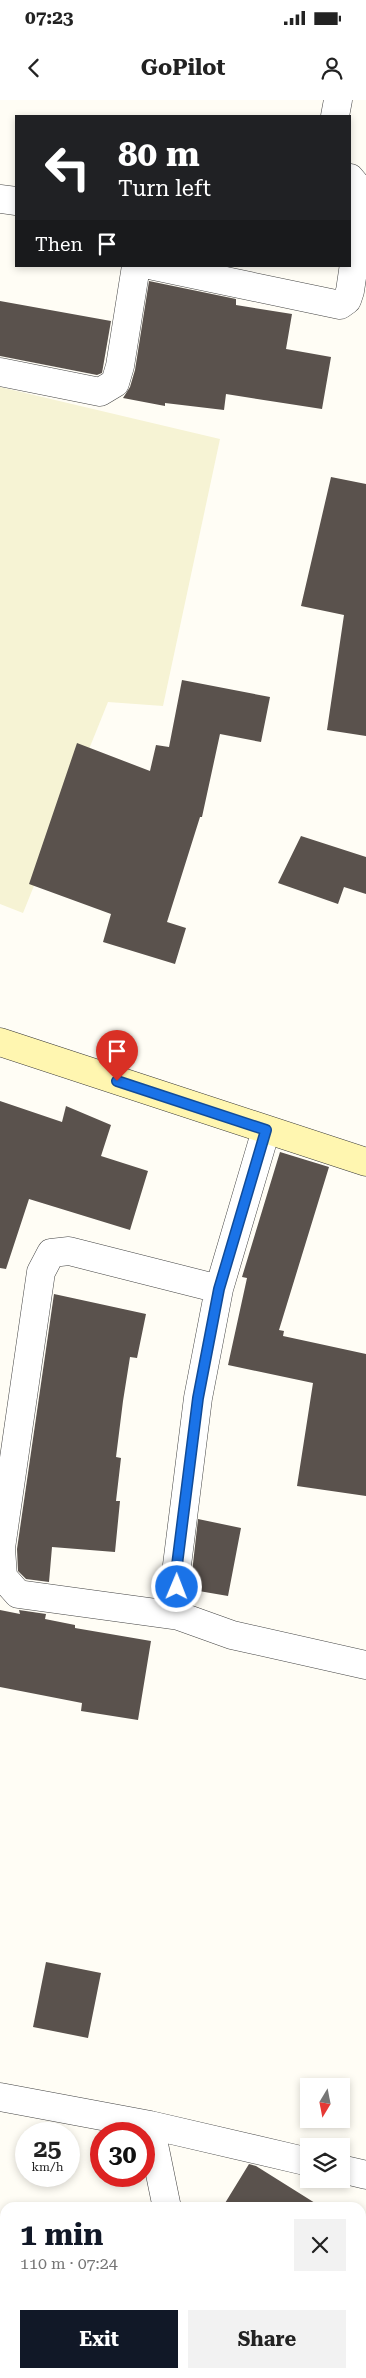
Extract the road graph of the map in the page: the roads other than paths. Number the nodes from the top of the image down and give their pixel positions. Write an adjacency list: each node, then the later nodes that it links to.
1 (338, 100): 2 (street)
2 (336, 115)
3 (351, 179): 7 (street)
4 (0, 199): 5 (street)
5 (15, 200)
6 (136, 267): 8 (street)
7 (159, 267)
8 (0, 372)
9 (0, 1042): 10 (street)
10 (266, 1130): 11 (street); 12 (street)
11 (366, 1162)
12 (219, 1289): 13 (street); 13 (street)
13 (179, 1616): 14 (street)
14 (366, 1665)
15 (0, 2097): 16 (street)
16 (134, 2122)
17 (155, 2126): 19 (street)
18 (155, 2149): 22 (street)
19 (300, 2160)
20 (350, 2171): 21 (street)
21 (366, 2175)
22 (166, 2202)

